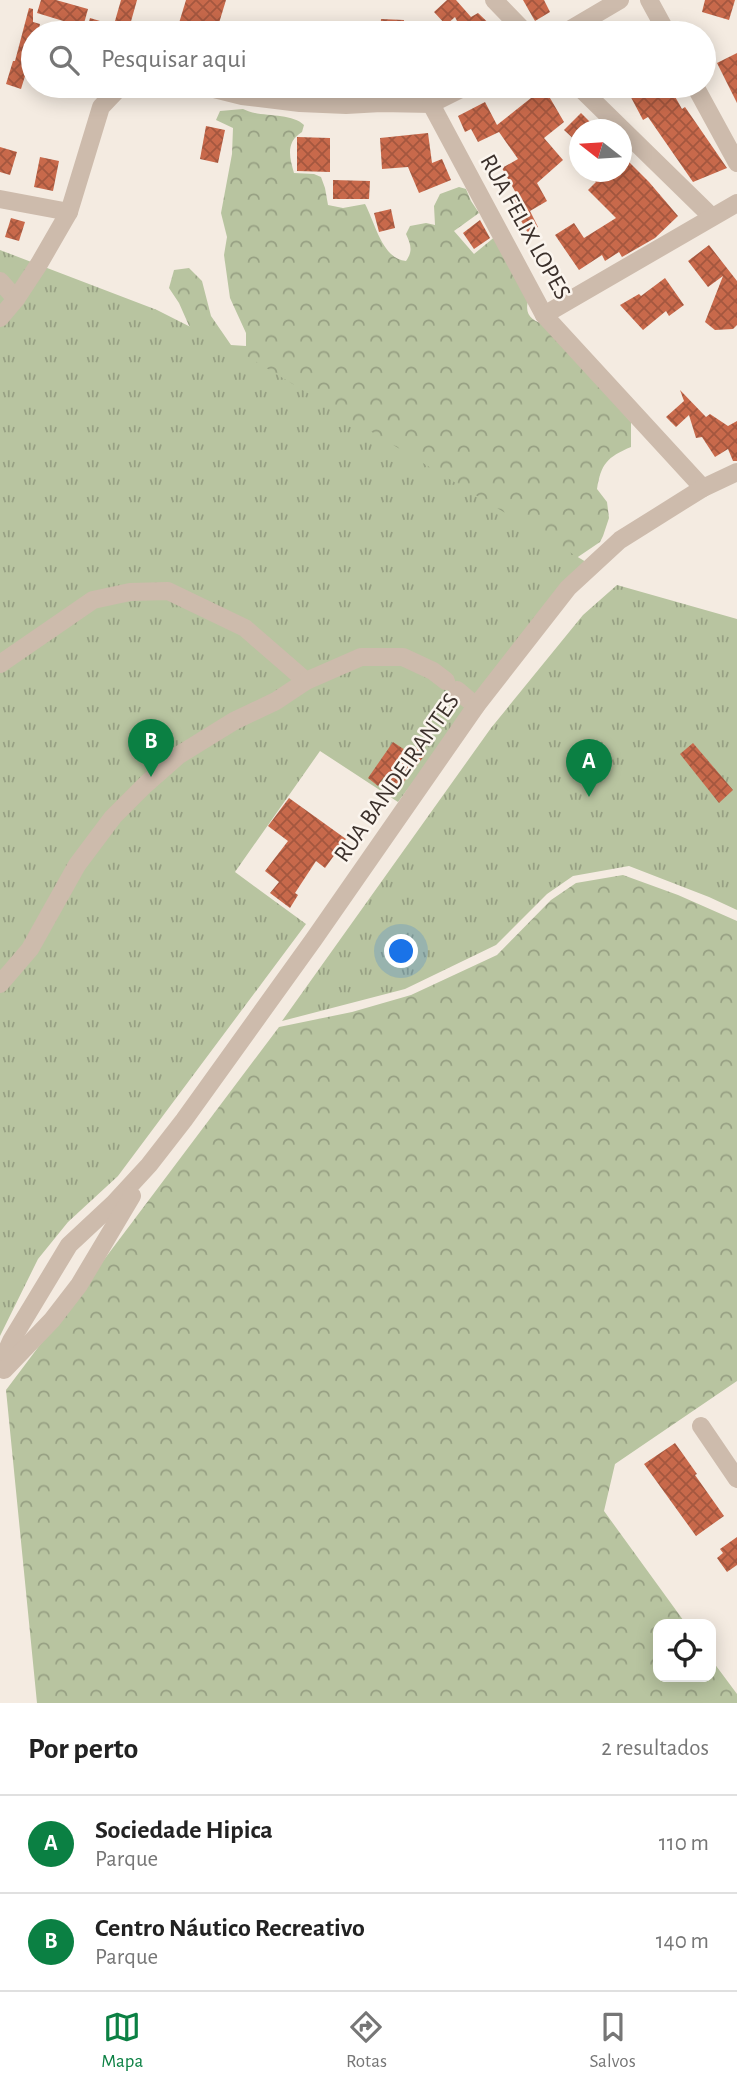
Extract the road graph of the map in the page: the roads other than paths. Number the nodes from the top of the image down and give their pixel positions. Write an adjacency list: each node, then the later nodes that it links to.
1 (494, 0): 4 (street)
2 (620, 0): 5 (street)
3 (649, 0): 6 (street)
4 (514, 21)
5 (584, 21)
6 (660, 21)
7 (110, 98): 16 (street)
8 (259, 98): 12 (street)
9 (443, 98): 12 (street)
10 (590, 98): 17 (street)
11 (702, 98): 13 (street)
12 (431, 104): 20 (street, RUA FELIX LOPES)
13 (737, 163)
14 (0, 199): 16 (street)
15 (737, 203): 17 (street)
16 (69, 212): 19 (street)
17 (711, 216): 20 (street)
18 (0, 281): 19 (street)
19 (16, 299): 21 (street)
20 (544, 315): 23 (street, RUA FELIX LOPES)
21 (0, 318)
22 (737, 472): 23 (street, RUA BANDEIRANTES)
23 (703, 488): 26 (street, RUA BANDEIRANTES)
24 (0, 664): 25 (street)
25 (306, 681): 26 (street); 27 (street)
26 (476, 706): 28 (street, RUA BANDEIRANTES)
27 (0, 985)
28 (149, 1165): 29 (street, RUA BANDEIRANTES); 30 (street, RUA BANDEIRANTES)
29 (0, 1366)
30 (0, 1375)
31 (701, 1426): 32 (street)
32 (737, 1479)

